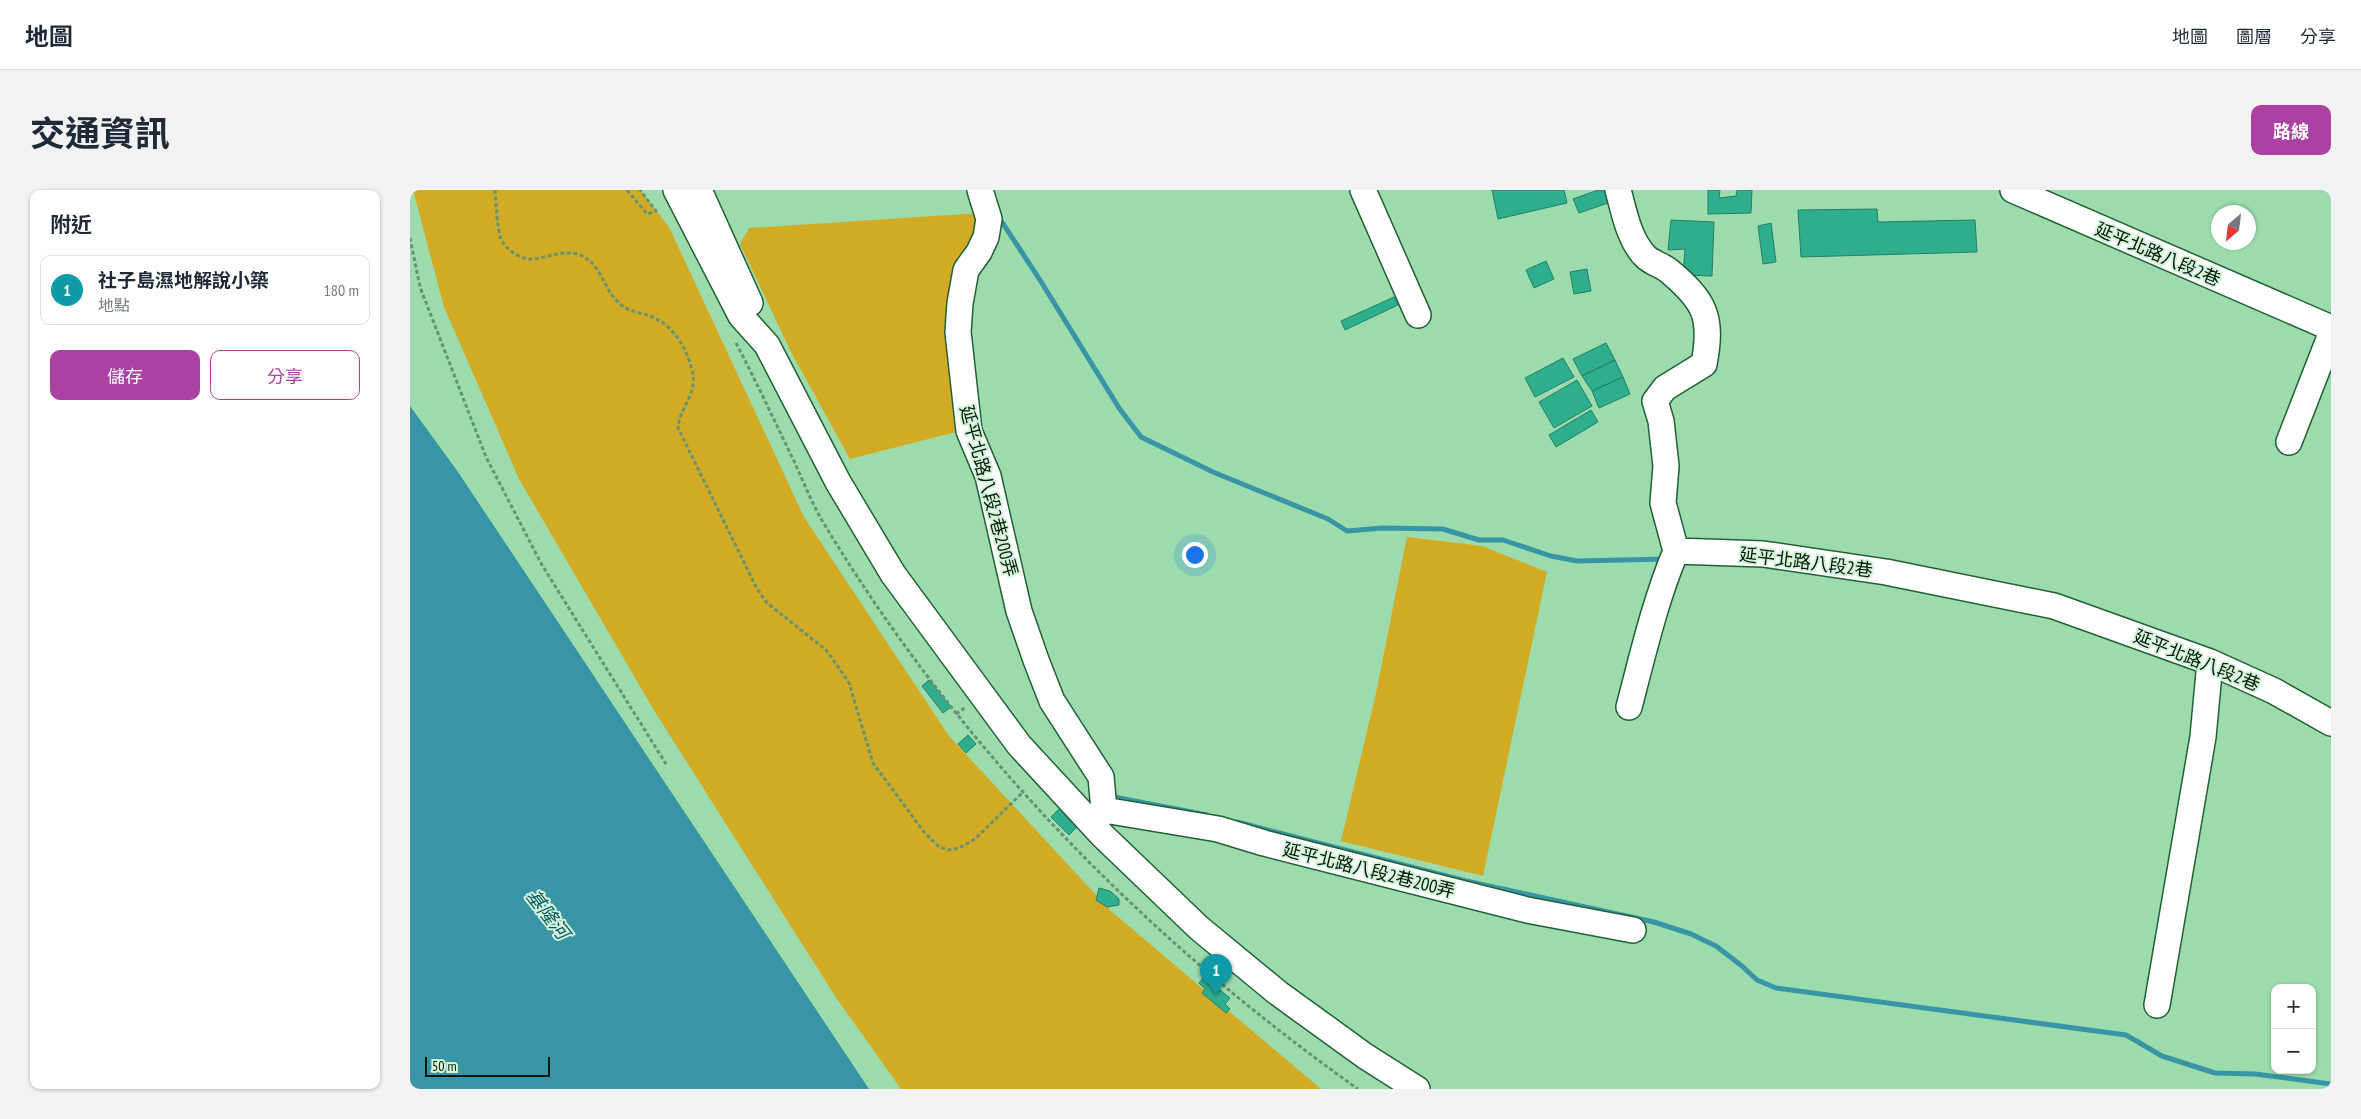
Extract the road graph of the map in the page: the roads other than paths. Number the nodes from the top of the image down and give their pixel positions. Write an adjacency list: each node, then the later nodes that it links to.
1 (676, 190): 10 (street)
2 (699, 190): 10 (street)
3 (980, 190): 16 (street, 延平北路八段2巷200弄)
4 (1363, 190): 7 (street)
5 (1618, 190): 12 (street)
6 (2013, 190): 8 (street, 延平北路八段2巷)
7 (1418, 315)
8 (2331, 328)
9 (2331, 334): 11 (street)
10 (768, 345): 16 (street)
11 (2289, 442)
12 (1676, 551): 13 (street, 延平北路八段2巷); 14 (street)
13 (2210, 662): 15 (street, 延平北路八段2巷); 18 (street)
14 (1629, 707)
15 (2331, 723)
16 (1098, 818): 17 (street, 延平北路八段2巷200弄); 19 (street)
17 (1633, 930)
18 (2157, 1005)
19 (1417, 1089)

